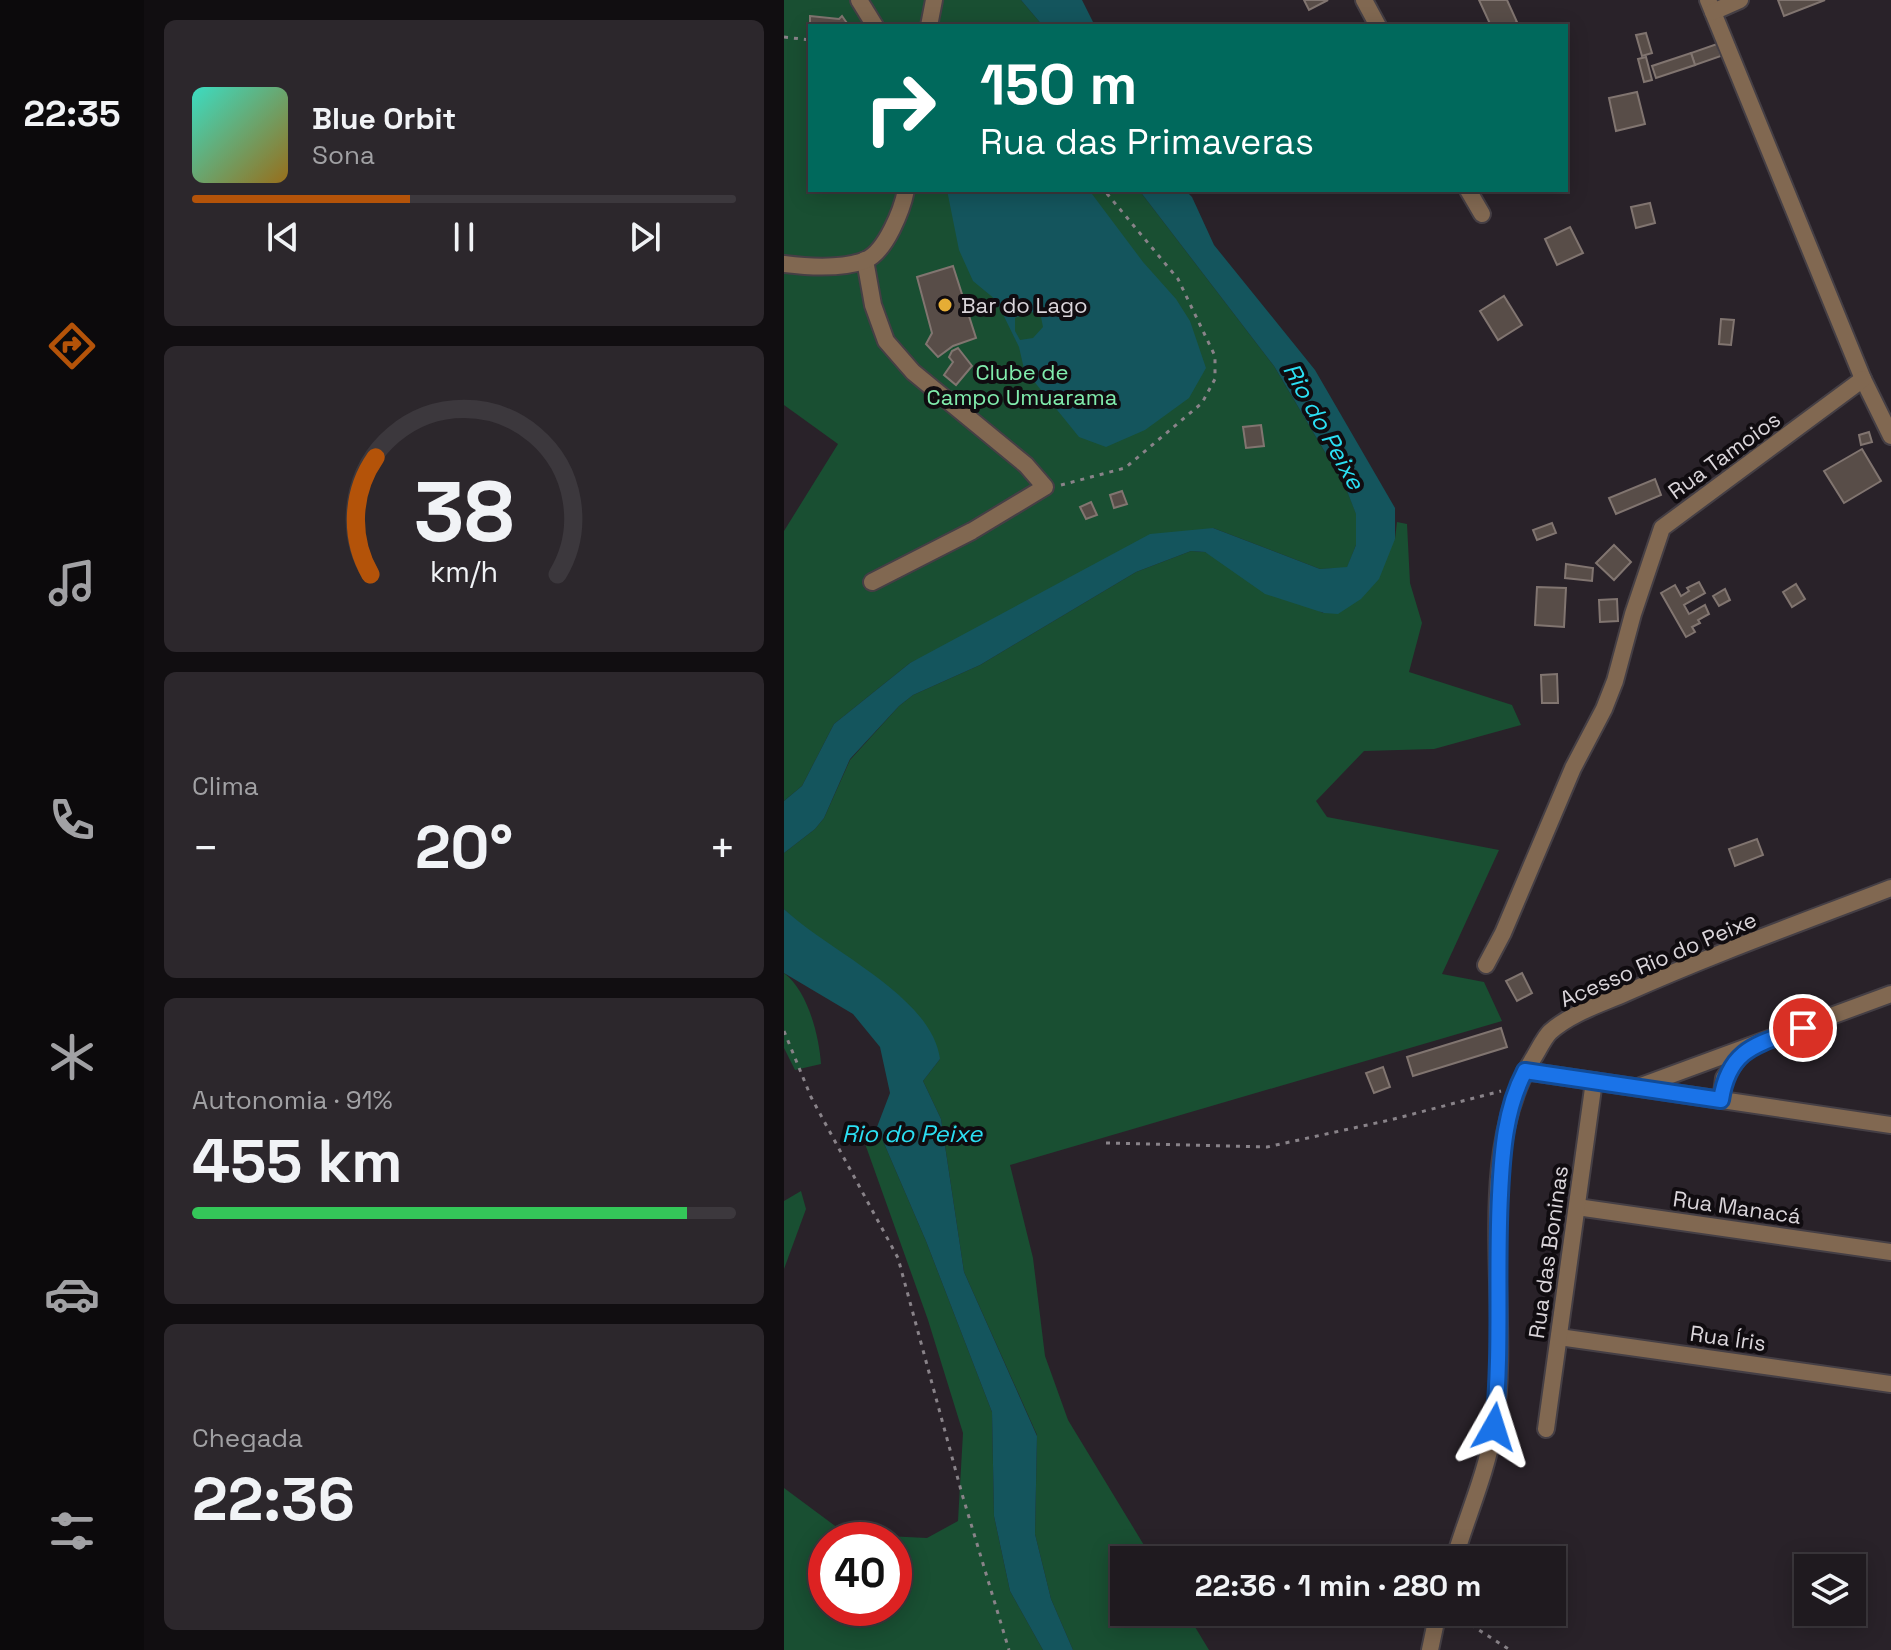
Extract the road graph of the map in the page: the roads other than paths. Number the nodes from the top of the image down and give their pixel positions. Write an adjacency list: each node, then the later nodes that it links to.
1 (859, 0): 6 (street)
2 (934, 0): 7 (street)
3 (1364, 0): 8 (street)
4 (1740, 0): 5 (street)
5 (1711, 6): 14 (street)
6 (874, 24)
7 (929, 24)
8 (1377, 24)
9 (905, 192): 12 (street)
10 (1469, 192): 11 (street)
11 (1482, 214)
12 (865, 260): 13 (street); 16 (street)
13 (784, 264)
14 (1863, 379): 15 (street); 18 (street, Rua Tamoios)
15 (1891, 436)
16 (872, 582)
17 (1891, 888): 21 (street, Acesso Rio do Peixe)
18 (1486, 965)
19 (1891, 994): 20 (street)
20 (1744, 1050): 23 (street); 24 (street)
21 (1525, 1071): 22 (street); 31 (street, Acesso Rio do Peixe)
22 (1594, 1081): 23 (street); 26 (street, Rua das Boninas)
23 (1638, 1087): 24 (street)
24 (1721, 1100): 25 (street)
25 (1891, 1125)
26 (1577, 1207): 27 (street, Rua Manacá); 28 (street, Rua das Boninas)
27 (1891, 1252)
28 (1559, 1337): 29 (street, Rua Íris); 30 (street, Rua das Boninas)
29 (1891, 1384)
30 (1546, 1429)
31 (1459, 1546)
32 (1435, 1626): 33 (street)
33 (1430, 1650)

